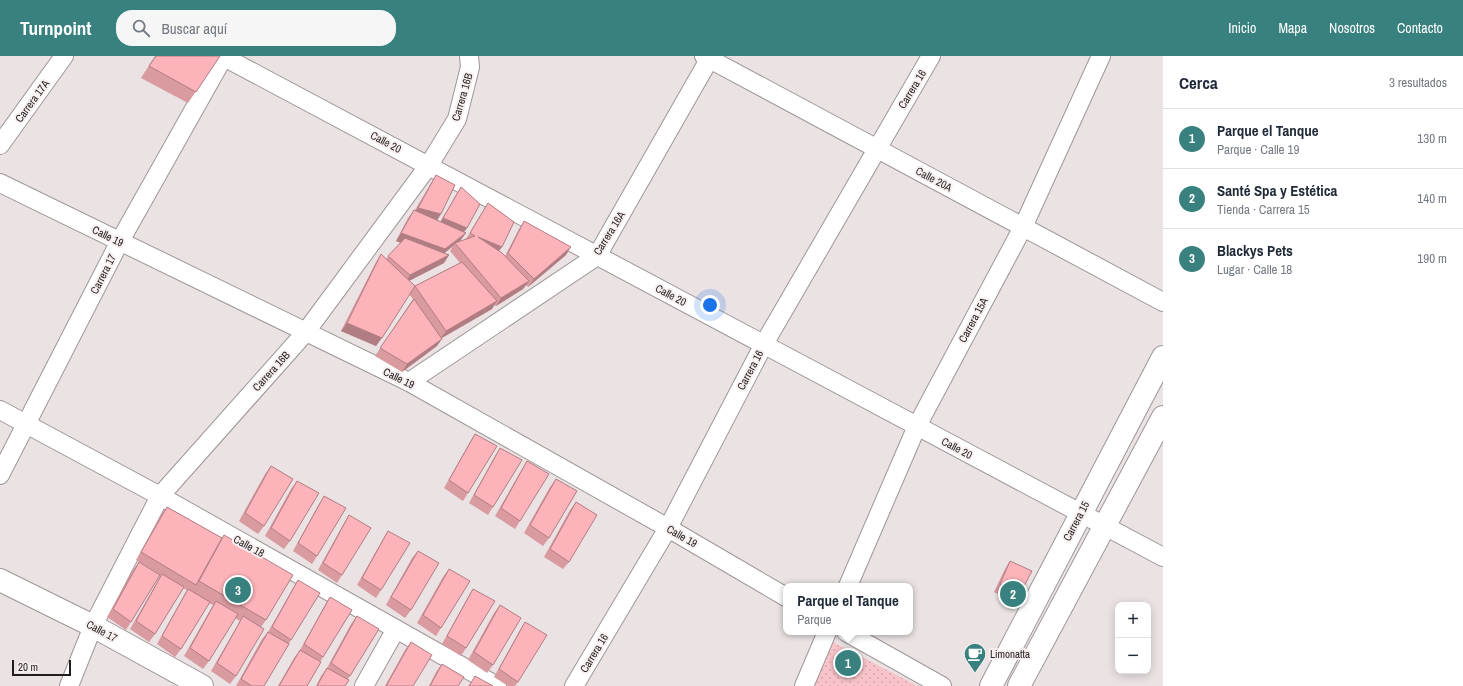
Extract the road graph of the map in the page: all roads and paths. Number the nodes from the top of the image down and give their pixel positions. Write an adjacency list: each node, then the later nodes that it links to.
1 (64, 56): 7 (street, Carrera 17A)
2 (223, 56): 9 (street, Calle 20); 12 (street, Carrera 17)
3 (469, 56): 9 (street, Carrera 16B)
4 (931, 56): 8 (street, Carrera 16)
5 (1101, 56): 11 (street, Carrera 15A)
6 (708, 57): 8 (street, Calle 20A); 13 (street, Carrera 16A)
7 (0, 145)
8 (877, 149): 11 (street, Calle 20A); 16 (street, Carrera 16)
9 (429, 165): 13 (street, Calle 20); 15 (street, Carrera 16B)
10 (0, 183): 12 (street, Calle 19)
11 (1023, 227): 14 (street, Calle 20A); 22 (street, Carrera 15A)
12 (120, 241): 15 (street, Calle 19); 21 (street, Carrera 17)
13 (597, 256): 16 (street, Calle 20); 18 (street, Carrera 16A)
14 (1163, 302)
15 (305, 333): 18 (street, Calle 19); 24 (street, Carrera 16B)
16 (764, 344): 22 (street, Calle 20); 27 (street, Carrera 16)
17 (1163, 357): 25 (street, Carrera 15)
18 (409, 382): 27 (street, Calle 19)
19 (0, 410): 21 (street, Calle 18)
20 (1163, 417): 26 (street)
21 (26, 424): 23 (street, Carrera 17); 24 (street, Calle 18)
22 (917, 426): 25 (street, Calle 20); 30 (street, Carrera 15A)
23 (0, 475)
24 (160, 496): 32 (street, Carrera 16B); 33 (street, Calle 18)
25 (1080, 513): 26 (street, Calle 20); 43 (street, Carrera 15)
26 (1105, 527): 28 (street, Calle 20); 44 (street)
27 (668, 528): 31 (street, Calle 19); 40 (street, Carrera 16)
28 (1163, 557)
29 (0, 580): 32 (street, Calle 17)
30 (849, 583)
31 (783, 595)
32 (93, 626): 36 (street, Carrera 16B); 37 (street, Calle 17)
33 (396, 629): 38 (street); 39 (street, Calle 18)
34 (826, 635): 41 (street)
35 (851, 635): 42 (street)
36 (70, 686)
37 (202, 686)
38 (364, 686)
39 (496, 686)
40 (574, 686)
41 (804, 686)
42 (942, 686)
43 (991, 686)
44 (1019, 686)

